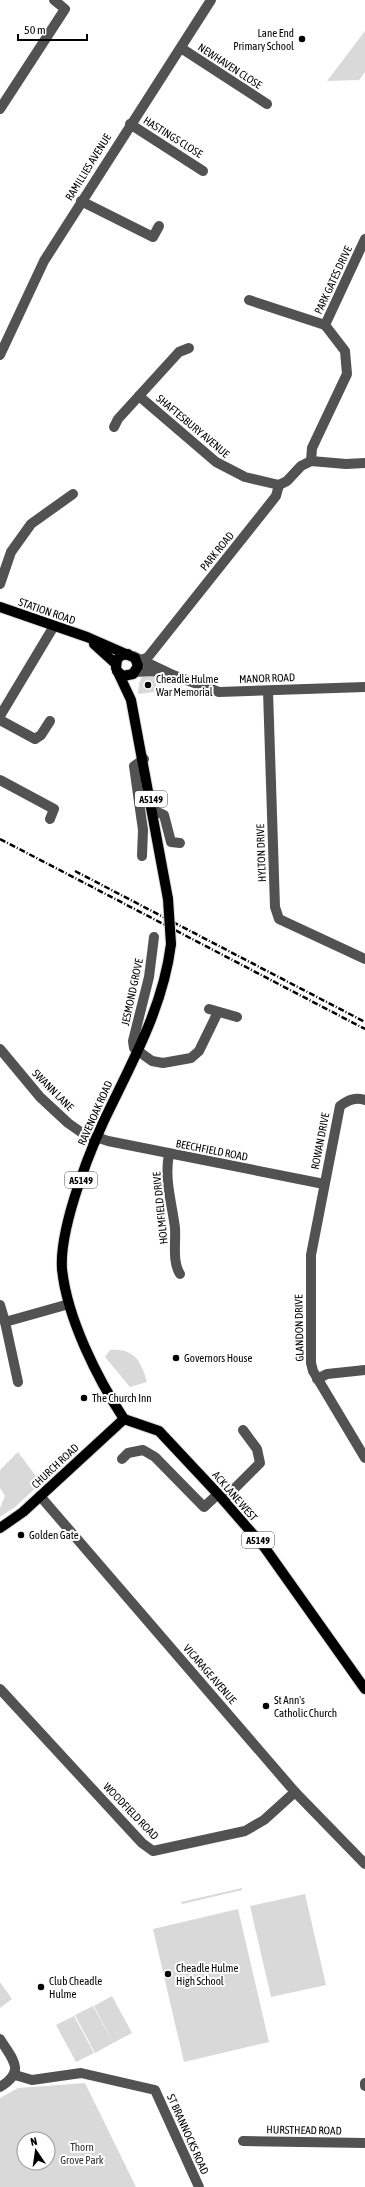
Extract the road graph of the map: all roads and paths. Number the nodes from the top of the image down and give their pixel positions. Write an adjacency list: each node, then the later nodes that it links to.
1 (54, 0): 3 (street)
2 (211, 0): 4 (street, RAMILLIES AVENUE)
3 (67, 4): 6 (street)
4 (181, 48): 5 (street, NEWHAVEN CLOSE); 7 (street, RAMILLIES AVENUE)
5 (267, 104)
6 (0, 108)
7 (130, 124): 8 (street, HASTINGS CLOSE); 9 (street, RAMILLIES AVENUE)
8 (203, 171)
9 (81, 201): 10 (street); 15 (street, RAMILLIES AVENUE)
10 (159, 226)
11 (365, 240): 13 (street, PARK GATES DRIVE)
12 (249, 300): 13 (street)
13 (325, 325): 18 (street, PARK GATES DRIVE)
14 (189, 348): 16 (street, SHAFTESBURY AVENUE)
15 (0, 355)
16 (139, 396): 17 (street, SHAFTESBURY AVENUE); 20 (street, SHAFTESBURY AVENUE)
17 (114, 427)
18 (311, 461): 19 (street); 20 (street, PARK ROAD)
19 (365, 463)
20 (279, 485): 27 (street, PARK ROAD)
21 (73, 494): 22 (street)
22 (0, 584)
23 (0, 607): 24 (main road, STATION ROAD / A5149)
24 (54, 626): 25 (main road, STATION ROAD / A5149); 34 (street)
25 (87, 637): 26 (main road, STATION ROAD / A5149); 28 (main road, STATION ROAD / A5149)
26 (130, 655): 27 (street, MANOR ROAD); 28 (main road); 29 (main road)
27 (142, 660): 30 (street, MANOR ROAD)
28 (116, 668): 29 (main road); 33 (main road, RAVENOAK ROAD / A5149)
29 (134, 673): 30 (street, MANOR ROAD); 33 (main road, RAVENOAK ROAD / A5149)
30 (172, 675): 32 (street, MANOR ROAD)
31 (365, 687): 32 (street, MANOR ROAD)
32 (268, 691): 44 (street, HYLTON DRIVE)
33 (131, 700): 37 (main road, RAVENOAK ROAD / A5149)
34 (0, 716)
35 (0, 720): 36 (street)
36 (50, 721)
37 (144, 759): 39 (main road, RAVENOAK ROAD / A5149); 42 (street)
38 (0, 780): 40 (street)
39 (152, 810): 41 (street); 47 (main road, RAVENOAK ROAD / A5149, bridge)
40 (50, 819)
41 (180, 843)
42 (142, 856)
43 (154, 937): 47 (street, JESMOND GROVE)
44 (365, 959)
45 (237, 1018): 47 (street)
46 (0, 1050): 49 (street, SWANN LANE)
47 (138, 1051): 49 (main road, RAVENOAK ROAD / A5149)
48 (365, 1100): 51 (street, ROWAN DRIVE)
49 (95, 1139): 50 (street, BEECHFIELD ROAD); 53 (main road, RAVENOAK ROAD / A5149)
50 (170, 1154): 51 (street, BEECHFIELD ROAD); 52 (street, HOLMFIELD DRIVE)
51 (324, 1184): 57 (street, GLANDON DRIVE)
52 (180, 1274)
53 (69, 1304): 55 (street); 59 (main road, RAVENOAK ROAD / A5149)
54 (0, 1305): 55 (street)
55 (5, 1322): 58 (street)
56 (365, 1370): 57 (street)
57 (317, 1379): 61 (street, GLANDON DRIVE)
58 (18, 1382)
59 (124, 1419): 63 (main road, CHURCH ROAD); 64 (main road, ACK LANE WEST / A5149)
60 (243, 1430): 64 (street)
61 (365, 1458)
62 (122, 1459): 64 (street)
63 (40, 1496): 65 (main road, CHURCH ROAD); 68 (street, VICARAGE AVENUE)
64 (221, 1497): 67 (main road, ACK LANE WEST / A5149)
65 (0, 1528)
66 (0, 1689): 68 (street, WOODFIELD ROAD)
67 (365, 1689)
68 (295, 1792): 69 (street, VICARAGE AVENUE)
69 (365, 1864)
70 (0, 2039): 71 (street)
71 (15, 2075): 74 (street); 77 (street, ST BRANNOCKS ROAD)
72 (365, 2083): 73 (street)
73 (365, 2086)
74 (0, 2087)
75 (243, 2141): 76 (street, HURSTHEAD ROAD)
76 (365, 2143)
77 (199, 2187)

